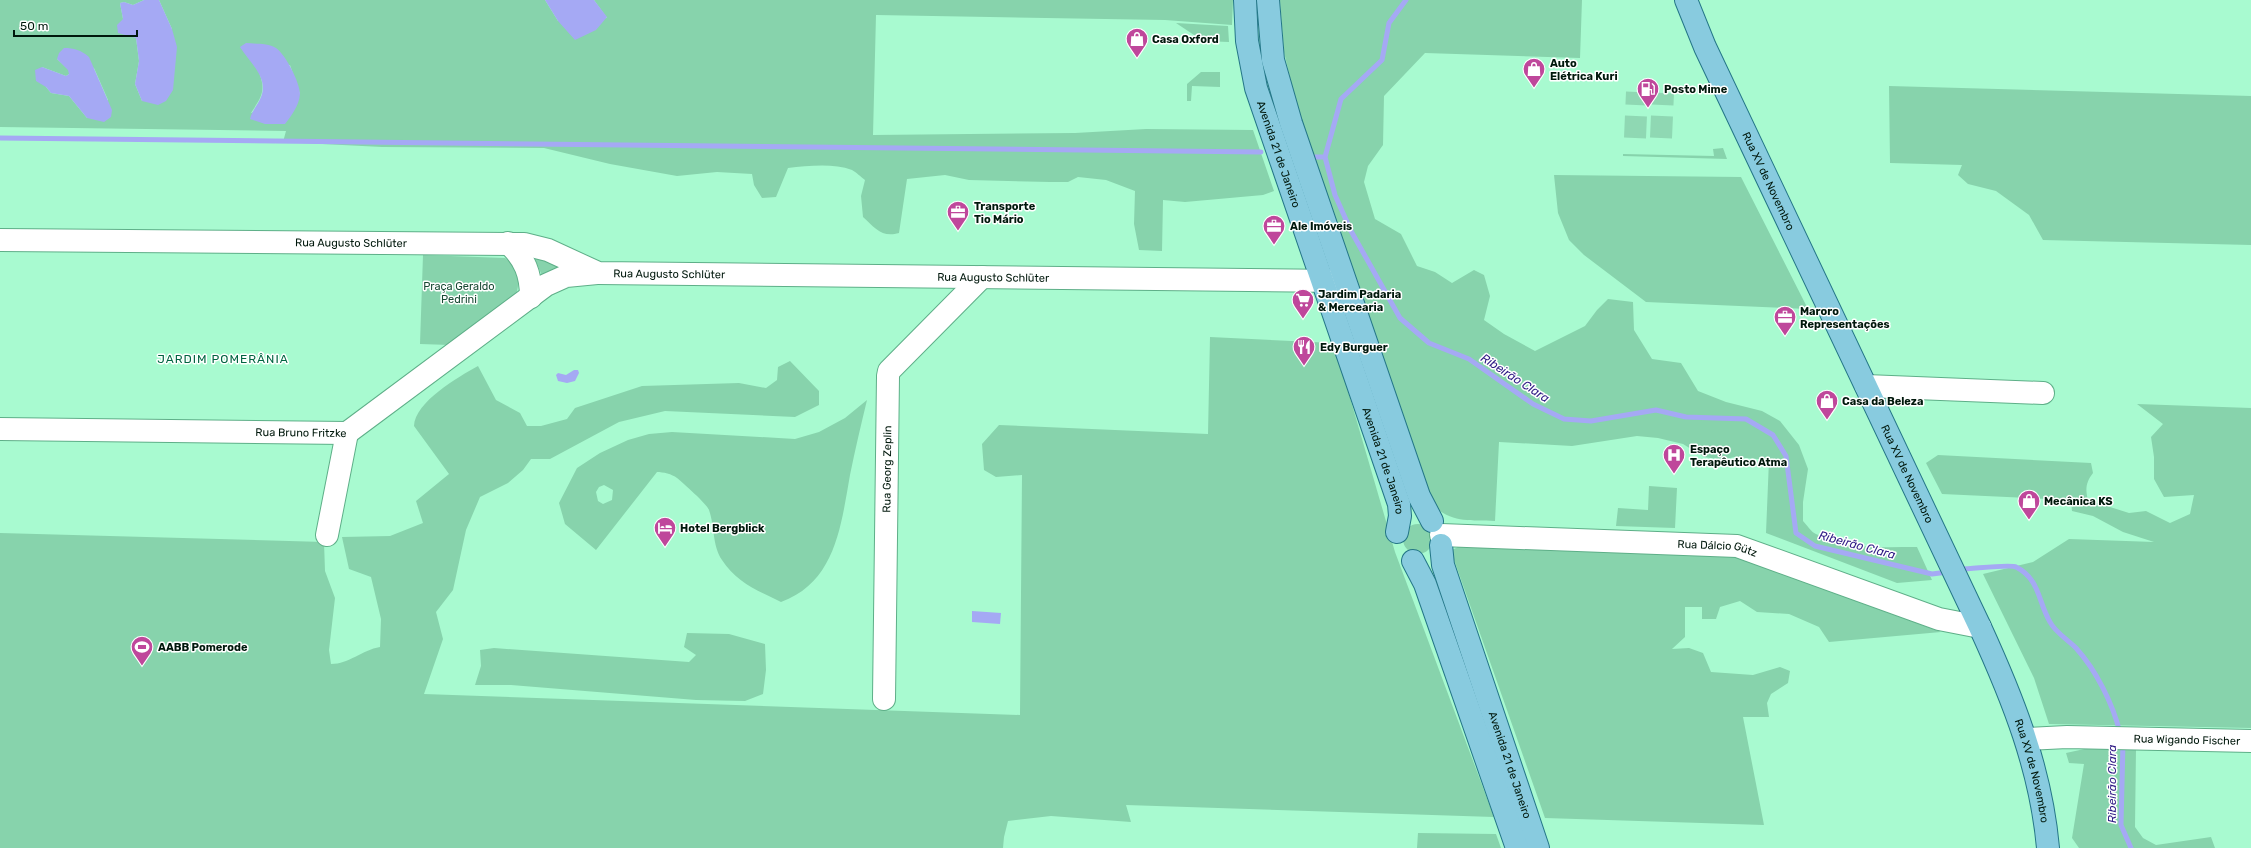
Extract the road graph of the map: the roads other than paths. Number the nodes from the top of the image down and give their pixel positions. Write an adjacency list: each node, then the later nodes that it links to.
1 (1245, 0): 4 (main road, Avenida 21 de Janeiro)
2 (1268, 0): 5 (main road, Avenida 21 de Janeiro)
3 (1686, 0): 13 (main road, Rua XV de Novembro)
4 (1249, 59): 5 (main road); 10 (main road, Avenida 21 de Janeiro)
5 (1273, 60): 11 (main road, Avenida 21 de Janeiro)
6 (0, 240): 7 (street, Rua Augusto Schlüter)
7 (508, 244): 8 (street, Rua Augusto Schlüter); 12 (street)
8 (598, 272): 9 (street, Rua Augusto Schlüter); 12 (street, Rua Bruno Fritzke)
9 (982, 277): 10 (street, Rua Augusto Schlüter); 22 (street, Rua Georg Zeplin)
10 (1322, 281): 11 (street, Rua Augusto Schlüter); 17 (main road, Avenida 21 de Janeiro)
11 (1344, 281): 18 (main road, Avenida 21 de Janeiro)
12 (531, 298): 16 (street, Rua Bruno Fritzke)
13 (1866, 386): 14 (street); 21 (main road, Rua XV de Novembro)
14 (2043, 393)
15 (0, 429): 16 (street, Rua Bruno Fritzke)
16 (347, 433): 19 (street)
17 (1397, 532): 18 (main road); 20 (main road)
18 (1438, 533): 20 (main road); 21 (street, Rua Dálcio Gütz); 26 (main road, Avenida 21 de Janeiro)
19 (327, 535)
20 (1413, 561): 25 (main road, Avenida 21 de Janeiro)
21 (1980, 627): 23 (main road, Rua XV de Novembro)
22 (884, 700)
23 (2027, 739): 24 (street, Rua Wigando Fischer); 27 (main road, Rua XV de Novembro)
24 (2251, 741)
25 (1517, 848)
26 (1538, 848)
27 (2048, 848)

